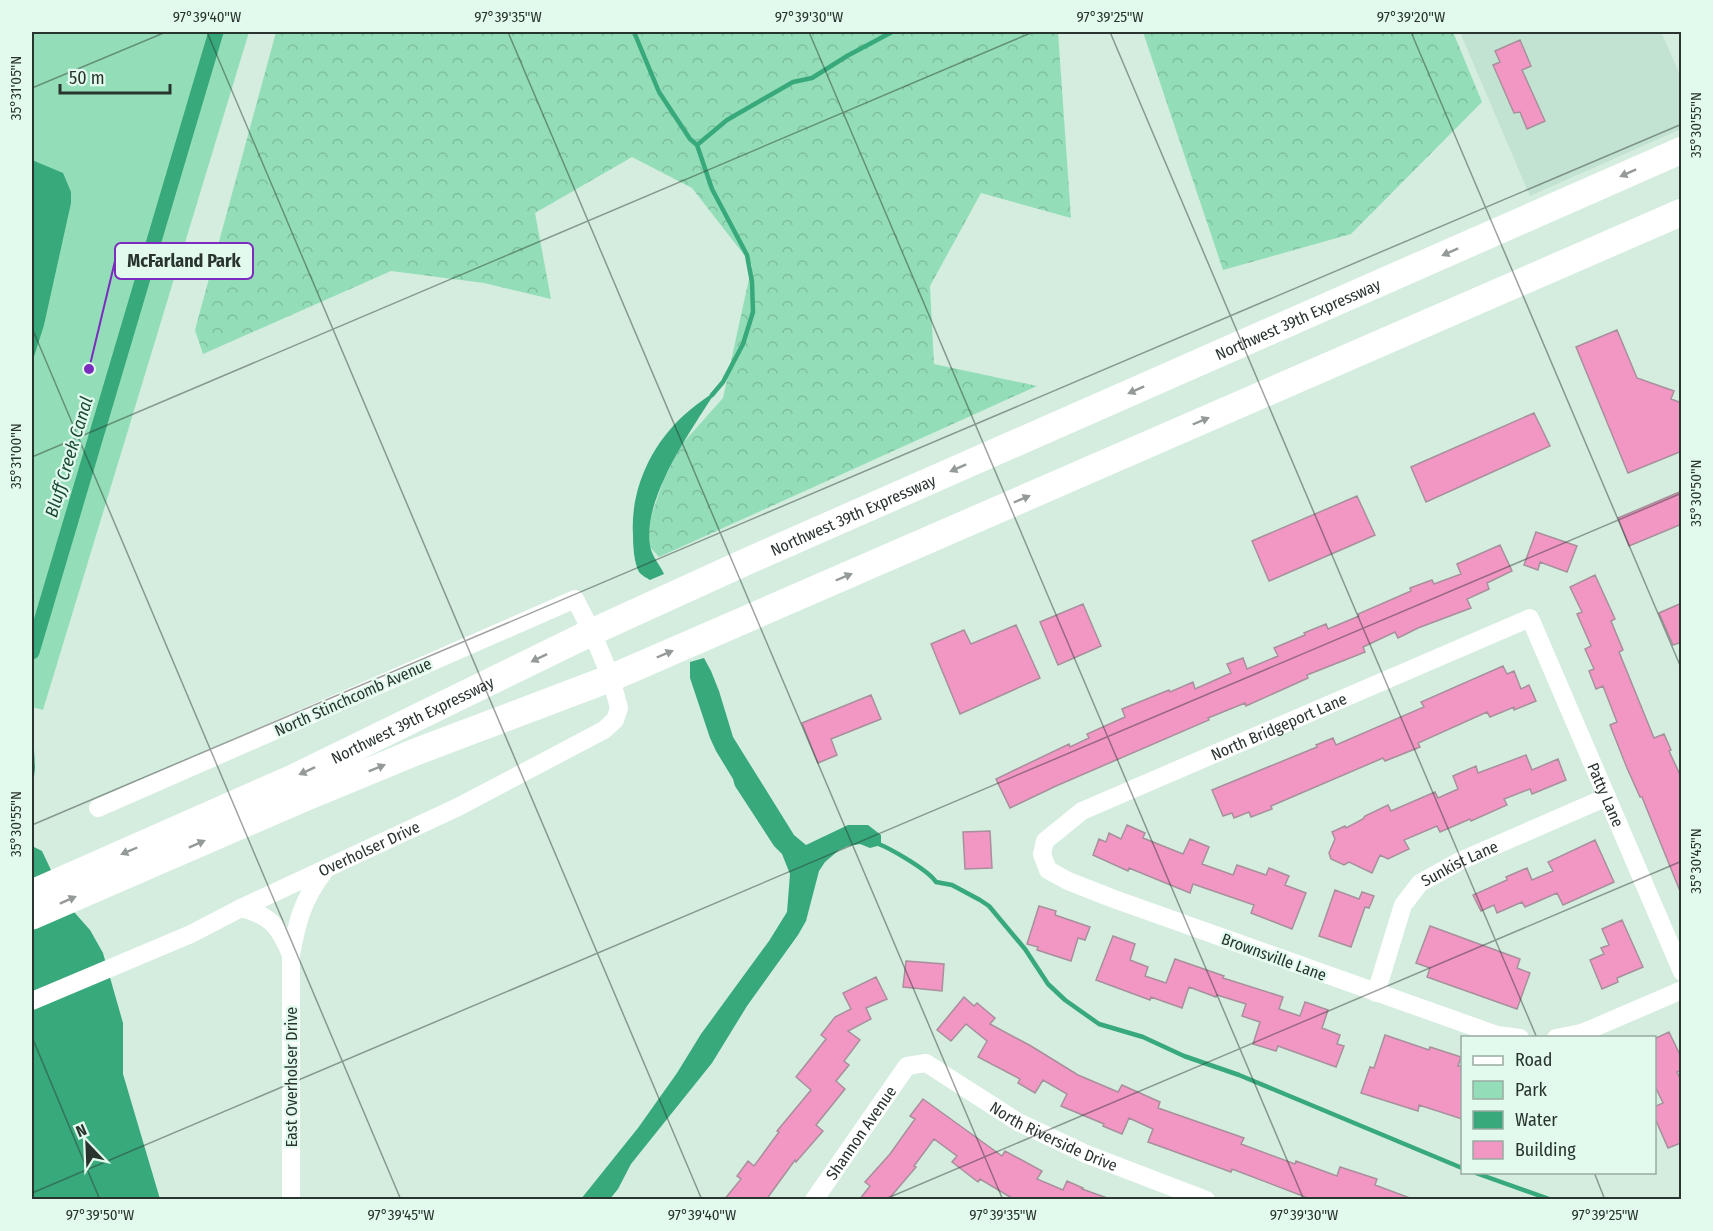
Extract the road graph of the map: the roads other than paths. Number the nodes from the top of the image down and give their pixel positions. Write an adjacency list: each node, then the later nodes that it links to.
1 (1682, 150): 4 (highway, Northwest 39th Expressway, one-way to 4)
2 (1682, 212): 5 (highway, Northwest 39th Expressway, one-way to 2)
3 (1530, 618): 6 (street, Patty Lane); 8 (street, North Bridgeport Lane)
4 (592, 632): 5 (street, Overholser Drive); 7 (street, North Stinchcomb Avenue); 10 (highway, Northwest 39th Expressway, one-way to 10)
5 (611, 678): 9 (street, Overholser Drive); 10 (highway, Northwest 39th Expressway, one-way to 5)
6 (1607, 797): 15 (street, Patty Lane); 17 (street, Sunkist Lane)
7 (98, 808)
8 (1042, 854): 17 (street, Brownsville Lane)
9 (325, 870): 12 (street, Overholser Drive); 14 (street, East Overholser Drive)
10 (101, 874): 11 (highway, Northwest 39th Expressway); 13 (highway, Northwest 39th Expressway, one-way to 10)
11 (32, 893)
12 (242, 908): 14 (street, East Overholser Drive); 18 (street, Overholser Drive)
13 (32, 916)
14 (291, 955): 23 (street, East Overholser Drive)
15 (1682, 972)
16 (1682, 990): 20 (street)
17 (1376, 993): 19 (street, Brownsville Lane)
18 (32, 1001)
19 (1505, 1036)
20 (1564, 1036)
21 (907, 1066): 22 (street, North Riverside Drive); 24 (street, Shannon Avenue)
22 (1171, 1193): 25 (street, North Riverside Drive)
23 (291, 1200)
24 (814, 1200)
25 (1206, 1200)

